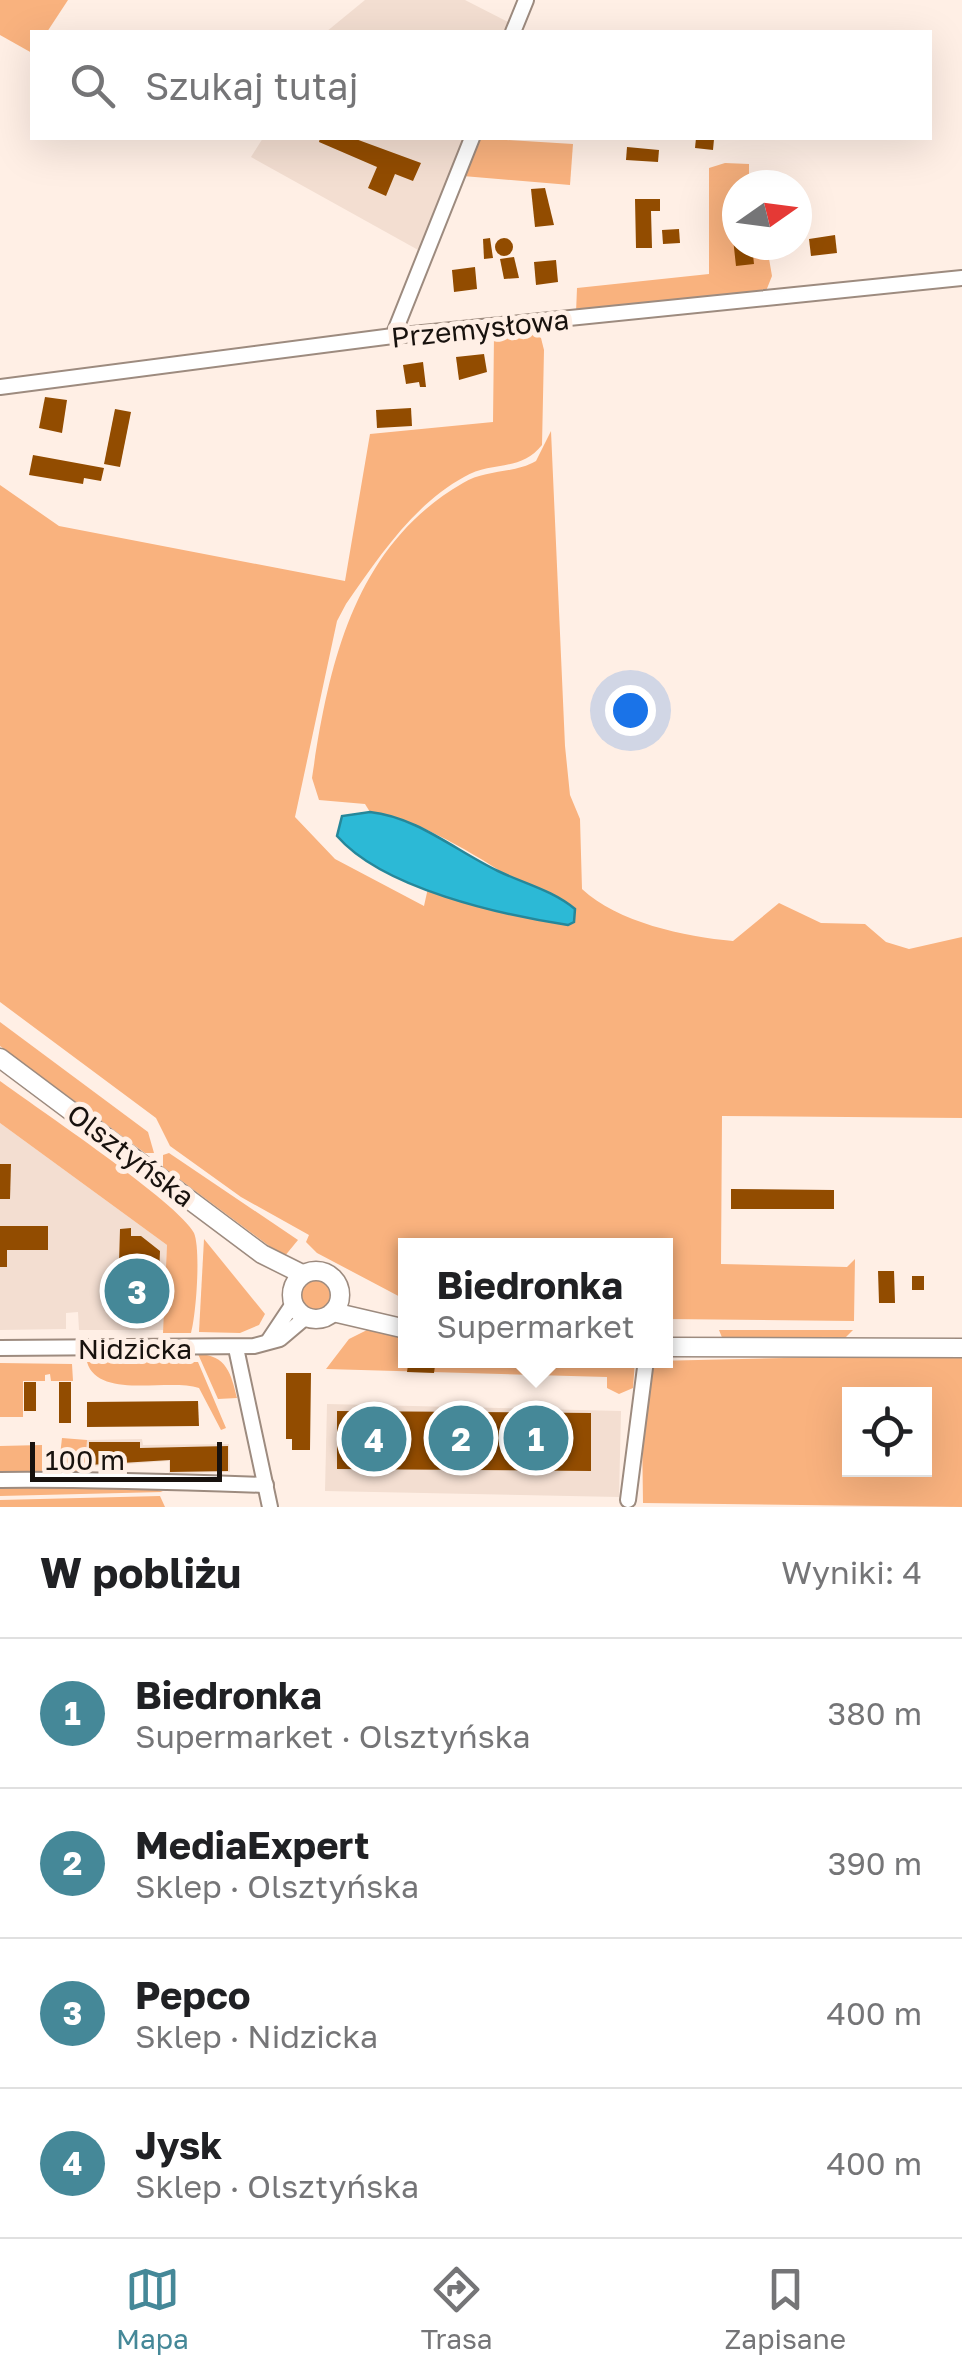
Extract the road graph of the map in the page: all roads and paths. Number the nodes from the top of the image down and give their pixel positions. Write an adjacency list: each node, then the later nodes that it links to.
1 (526, 0): 2 (street)
2 (514, 30)
3 (471, 140): 5 (street)
4 (962, 278): 5 (street, Przemysłowa)
5 (393, 336): 6 (street, Przemysłowa)
6 (0, 387)
7 (0, 1058): 8 (main road, Olsztyńska)
8 (298, 1280): 9 (main road); 10 (main road)
9 (337, 1304): 10 (main road); 11 (main road)
10 (299, 1311): 13 (street, Nidzicka)
11 (398, 1326)
12 (0, 1348): 13 (street, Nidzicka)
13 (236, 1348): 18 (street)
14 (673, 1348): 15 (main road)
15 (962, 1348)
16 (645, 1368): 19 (street)
17 (0, 1480): 18 (street)
18 (266, 1484): 20 (street)
19 (628, 1500)
20 (270, 1507)

